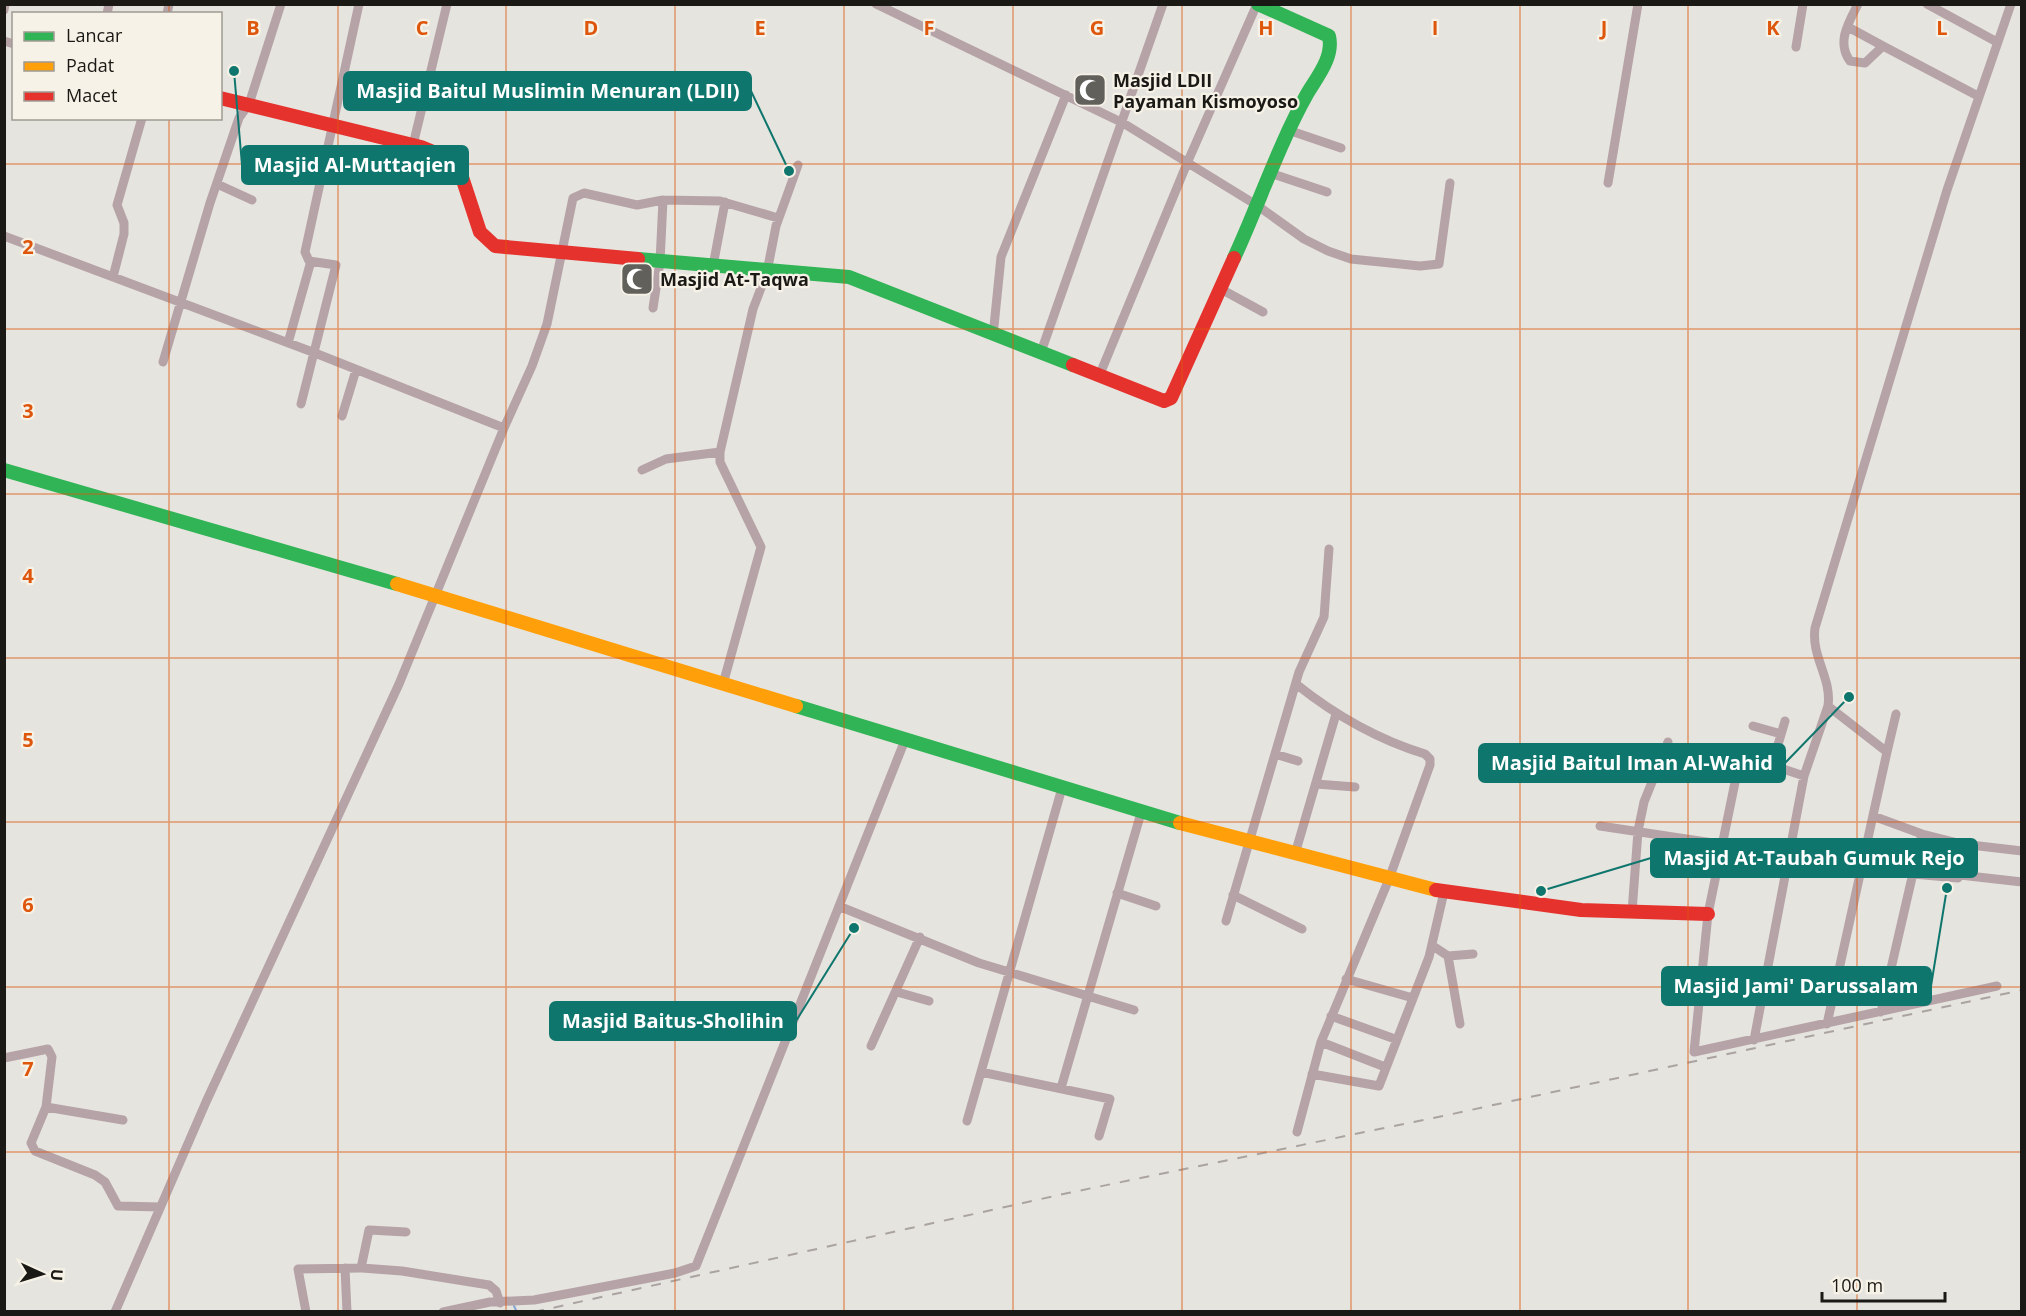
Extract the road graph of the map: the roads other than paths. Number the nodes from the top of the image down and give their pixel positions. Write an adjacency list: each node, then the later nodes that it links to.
1 (5, 4): 13 (street)
2 (281, 4): 21 (street)
3 (359, 4): 24 (street)
4 (447, 4): 26 (street)
5 (876, 4): 18 (street)
6 (1163, 4): 23 (street)
7 (1257, 4): 25 (street); 28 (street)
8 (1638, 4): 32 (street)
9 (1803, 4): 17 (street)
10 (1858, 4): 14 (street)
11 (1927, 4): 15 (street)
12 (2011, 4): 15 (street)
13 (4, 10)
14 (1848, 27): 16 (street); 16 (street)
15 (1997, 42): 19 (street)
16 (1883, 46): 19 (street)
17 (1796, 47)
18 (1066, 95): 23 (street); 51 (street)
19 (1978, 96): 68 (street)
20 (222, 98): 21 (street)
21 (249, 104): 24 (street); 33 (street)
22 (141, 120): 46 (street)
23 (1123, 123): 28 (street); 53 (street)
24 (333, 127): 26 (street); 42 (street)
25 (1288, 130): 27 (street); 30 (street)
26 (413, 145): 41 (street)
27 (1341, 148)
28 (1188, 161): 38 (street); 57 (street)
29 (798, 165): 39 (street)
30 (1270, 173): 34 (street); 38 (street)
31 (1450, 183): 38 (street)
32 (1608, 183)
33 (217, 184): 35 (street); 48 (street)
34 (1327, 192)
35 (252, 200)
36 (663, 200): 37 (street); 41 (street); 43 (street)
37 (725, 202): 39 (street); 44 (street)
38 (1258, 206): 47 (street)
39 (778, 218): 45 (street)
40 (4, 236): 46 (street)
41 (563, 252): 43 (street); 60 (street)
42 (311, 261): 52 (street); 54 (street)
43 (660, 262): 44 (street); 49 (street)
44 (714, 267): 45 (street)
45 (767, 272): 51 (street); 61 (street)
46 (113, 278): 48 (street)
47 (1219, 288): 50 (street); 57 (street)
48 (182, 304): 52 (street); 55 (street)
49 (653, 308)
50 (1263, 312)
51 (993, 336): 53 (street)
52 (288, 343): 54 (street)
53 (1041, 352): 57 (street)
54 (315, 353): 56 (street); 58 (street)
55 (163, 362)
56 (356, 370): 59 (street); 60 (street)
57 (1100, 374)
58 (301, 404)
59 (342, 416)
60 (504, 428): 65 (street)
61 (720, 452): 63 (street); 66 (street)
62 (4, 470): 65 (street)
63 (642, 470)
64 (1329, 549): 67 (street)
65 (436, 595): 66 (street); 139 (street)
66 (723, 684): 74 (street)
67 (1296, 684): 69 (street); 77 (street)
68 (1828, 706): 76 (street); 80 (street)
69 (1336, 714): 81 (street); 98 (street)
70 (1896, 714): 76 (street)
71 (1785, 721): 73 (street)
72 (1753, 726): 73 (street)
73 (1781, 735): 79 (street)
74 (905, 740): 83 (street); 104 (street)
75 (1668, 742): 87 (street)
76 (1887, 752): 85 (street)
77 (1275, 754): 78 (street); 89 (street)
78 (1298, 761)
79 (1772, 765): 80 (street); 90 (street)
80 (1803, 781): 94 (street)
81 (1316, 784): 82 (street); 93 (street)
82 (1355, 787)
83 (1062, 789): 84 (street); 113 (street)
84 (1141, 813): 89 (street); 101 (street)
85 (1873, 816): 88 (street); 95 (street)
86 (1600, 826): 87 (street)
87 (1638, 831): 90 (street); 105 (street)
88 (1922, 834): 91 (street); 96 (street)
89 (1249, 842): 93 (street); 102 (street)
90 (1722, 844): 94 (street); 106 (street)
91 (1962, 844): 92 (street); 97 (street)
92 (2022, 851)
93 (1295, 854): 98 (street)
94 (1787, 854): 95 (street); 126 (street)
95 (1860, 868): 124 (street)
96 (1913, 874): 97 (street); 121 (street)
97 (1960, 875): 99 (street)
98 (1389, 879): 100 (street); 114 (street)
99 (2022, 882)
100 (1444, 892): 105 (street); 110 (street)
101 (1117, 893): 103 (street); 117 (street)
102 (1233, 895): 107 (street); 108 (street)
103 (1156, 906)
104 (841, 907): 109 (street); 143 (street)
105 (1632, 912): 106 (street)
106 (1708, 914): 126 (street)
107 (1226, 921)
108 (1302, 929)
109 (920, 937): 113 (street); 116 (street)
110 (1433, 946): 112 (street); 118 (street)
111 (1473, 954): 112 (street)
112 (1448, 956): 123 (street)
113 (1008, 970): 117 (street); 131 (street)
114 (1346, 979): 118 (street); 122 (street)
115 (1997, 986): 121 (street)
116 (897, 992): 119 (street); 128 (street)
117 (1087, 994): 120 (street); 133 (street)
118 (1413, 998): 125 (street)
119 (929, 1001)
120 (1134, 1010)
121 (1881, 1012): 124 (street)
122 (1331, 1016): 125 (street); 127 (street)
123 (1460, 1024)
124 (1827, 1024): 126 (street)
125 (1395, 1039): 130 (street)
126 (1754, 1040)
127 (1321, 1042): 130 (street); 132 (street)
128 (871, 1046)
129 (4, 1058): 134 (street)
130 (1385, 1067): 132 (street)
131 (981, 1072): 133 (street); 136 (street)
132 (1312, 1074): 137 (street)
133 (1061, 1088): 138 (street)
134 (46, 1107): 135 (street); 139 (street)
135 (123, 1120)
136 (967, 1121)
137 (1297, 1132)
138 (1099, 1136)
139 (160, 1207): 144 (street)
140 (406, 1232): 142 (street)
141 (345, 1268): 142 (street); 145 (street); 146 (street)
142 (362, 1268): 143 (street)
143 (500, 1303): 147 (street)
144 (115, 1311)
145 (306, 1311)
146 (347, 1311)
147 (443, 1311)

